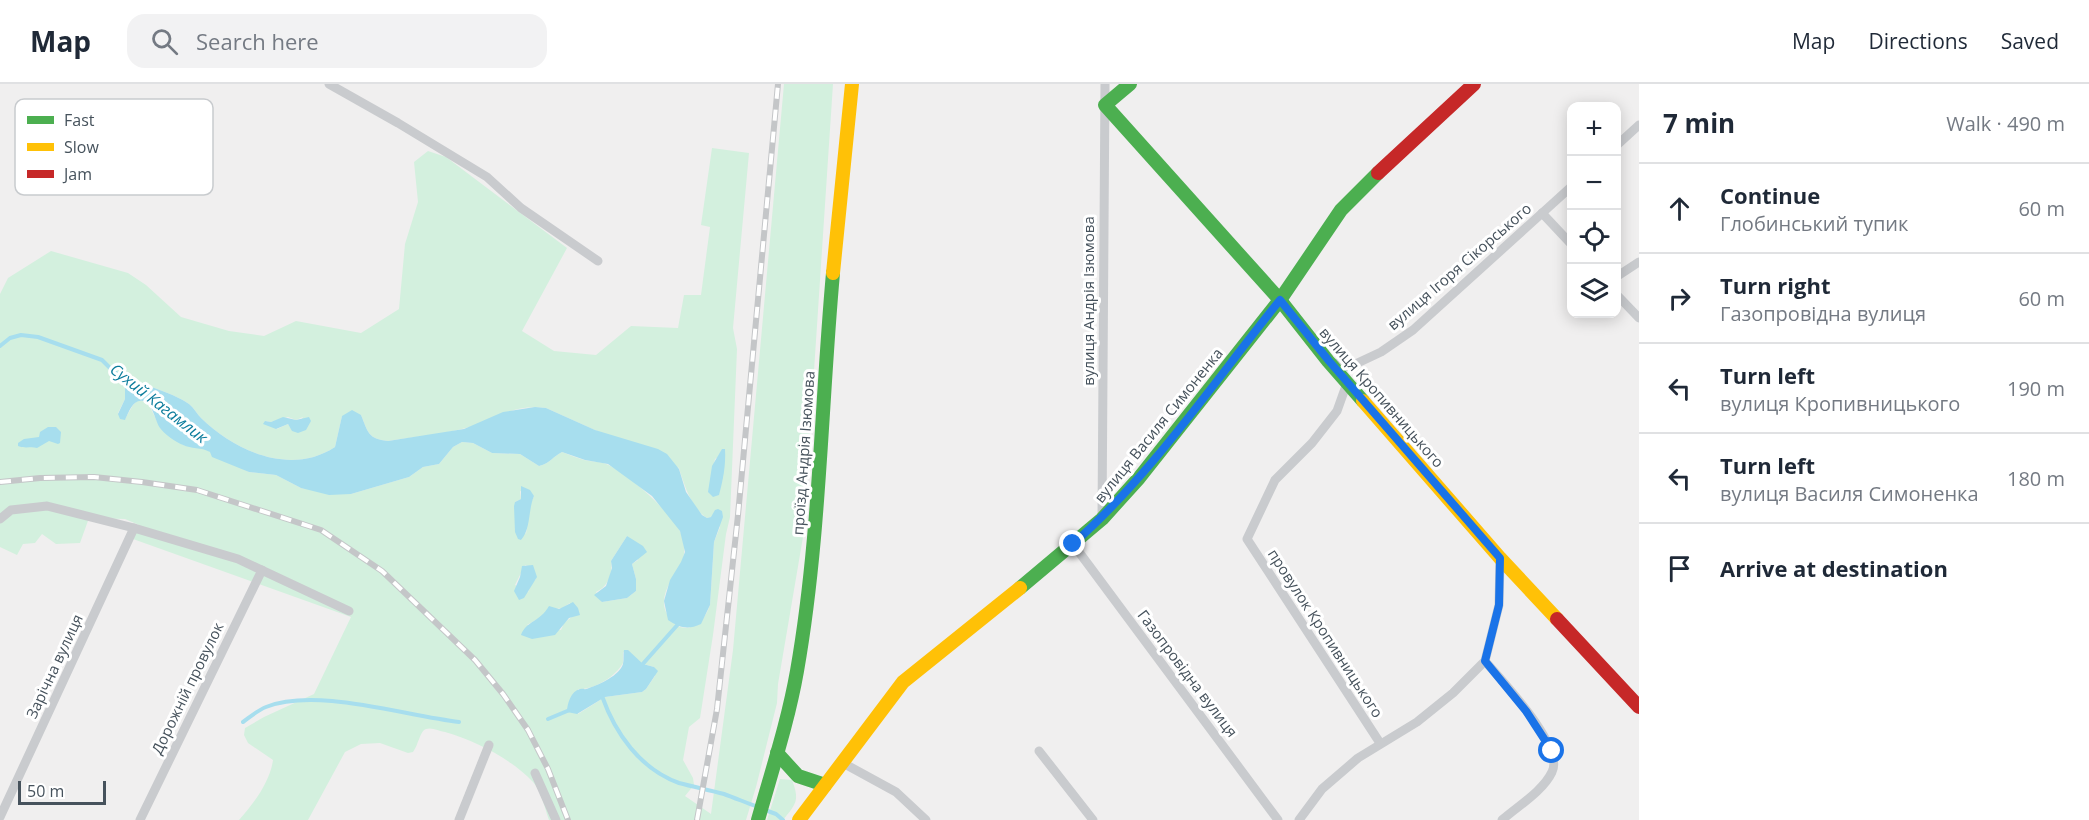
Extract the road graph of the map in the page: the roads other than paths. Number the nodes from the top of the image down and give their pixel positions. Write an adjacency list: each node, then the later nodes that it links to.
1 (329, 84): 12 (street)
2 (852, 84): 32 (street, проїзд Андрія Ізюмова)
3 (1105, 84): 6 (street, вулиця Андрія Ізюмова)
4 (1130, 84): 6 (street)
5 (1474, 84): 16 (street, вулиця Василя Симоненка)
6 (1105, 105): 16 (street, вулиця Кропивницького); 21 (street, вулиця Андрія Ізюмова)
7 (1639, 125): 8 (street)
8 (1621, 142)
9 (1567, 190): 10 (street, вулиця Ігоря Сікорського)
10 (1542, 213): 11 (street); 18 (street, вулиця Ігоря Сікорського)
11 (1567, 240)
12 (598, 261)
13 (1639, 262): 14 (street)
14 (1621, 274)
15 (1621, 298): 17 (street)
16 (1280, 300): 18 (street, вулиця Кропивницького); 21 (street, вулиця Василя Симоненка)
17 (1639, 318)
18 (1329, 361): 19 (street, вулиця Кропивницького)
19 (1347, 383): 24 (street, вулиця Кропивницького); 29 (street, провулок Кропивницького)
20 (0, 519): 22 (street)
21 (1102, 519): 23 (street, вулиця Василя Симоненка)
22 (134, 528): 25 (street); 36 (street, Зарічна вулиця)
23 (1073, 544): 33 (street, вулиця Василя Симоненка); 44 (street, Газопровідна вулиця)
24 (1500, 558): 27 (street); 28 (street, вулиця Кропивницького)
25 (262, 570): 26 (street); 37 (street, Дорожній провулок)
26 (349, 611)
27 (1485, 661): 29 (street); 46 (street)
28 (1639, 707)
29 (1380, 743): 45 (street)
30 (489, 745): 38 (street)
31 (1039, 751): 43 (street)
32 (777, 753): 35 (street); 40 (street, проїзд Андрія Ізюмова)
33 (843, 763): 35 (street, вулиця Василя Симоненка); 42 (street)
34 (535, 773): 39 (street)
35 (825, 784): 41 (street, вулиця Василя Симоненка)
36 (0, 818)
37 (140, 820)
38 (459, 820)
39 (556, 820)
40 (758, 820)
41 (799, 820)
42 (926, 820)
43 (1093, 820)
44 (1278, 820)
45 (1299, 820)
46 (1502, 820)

